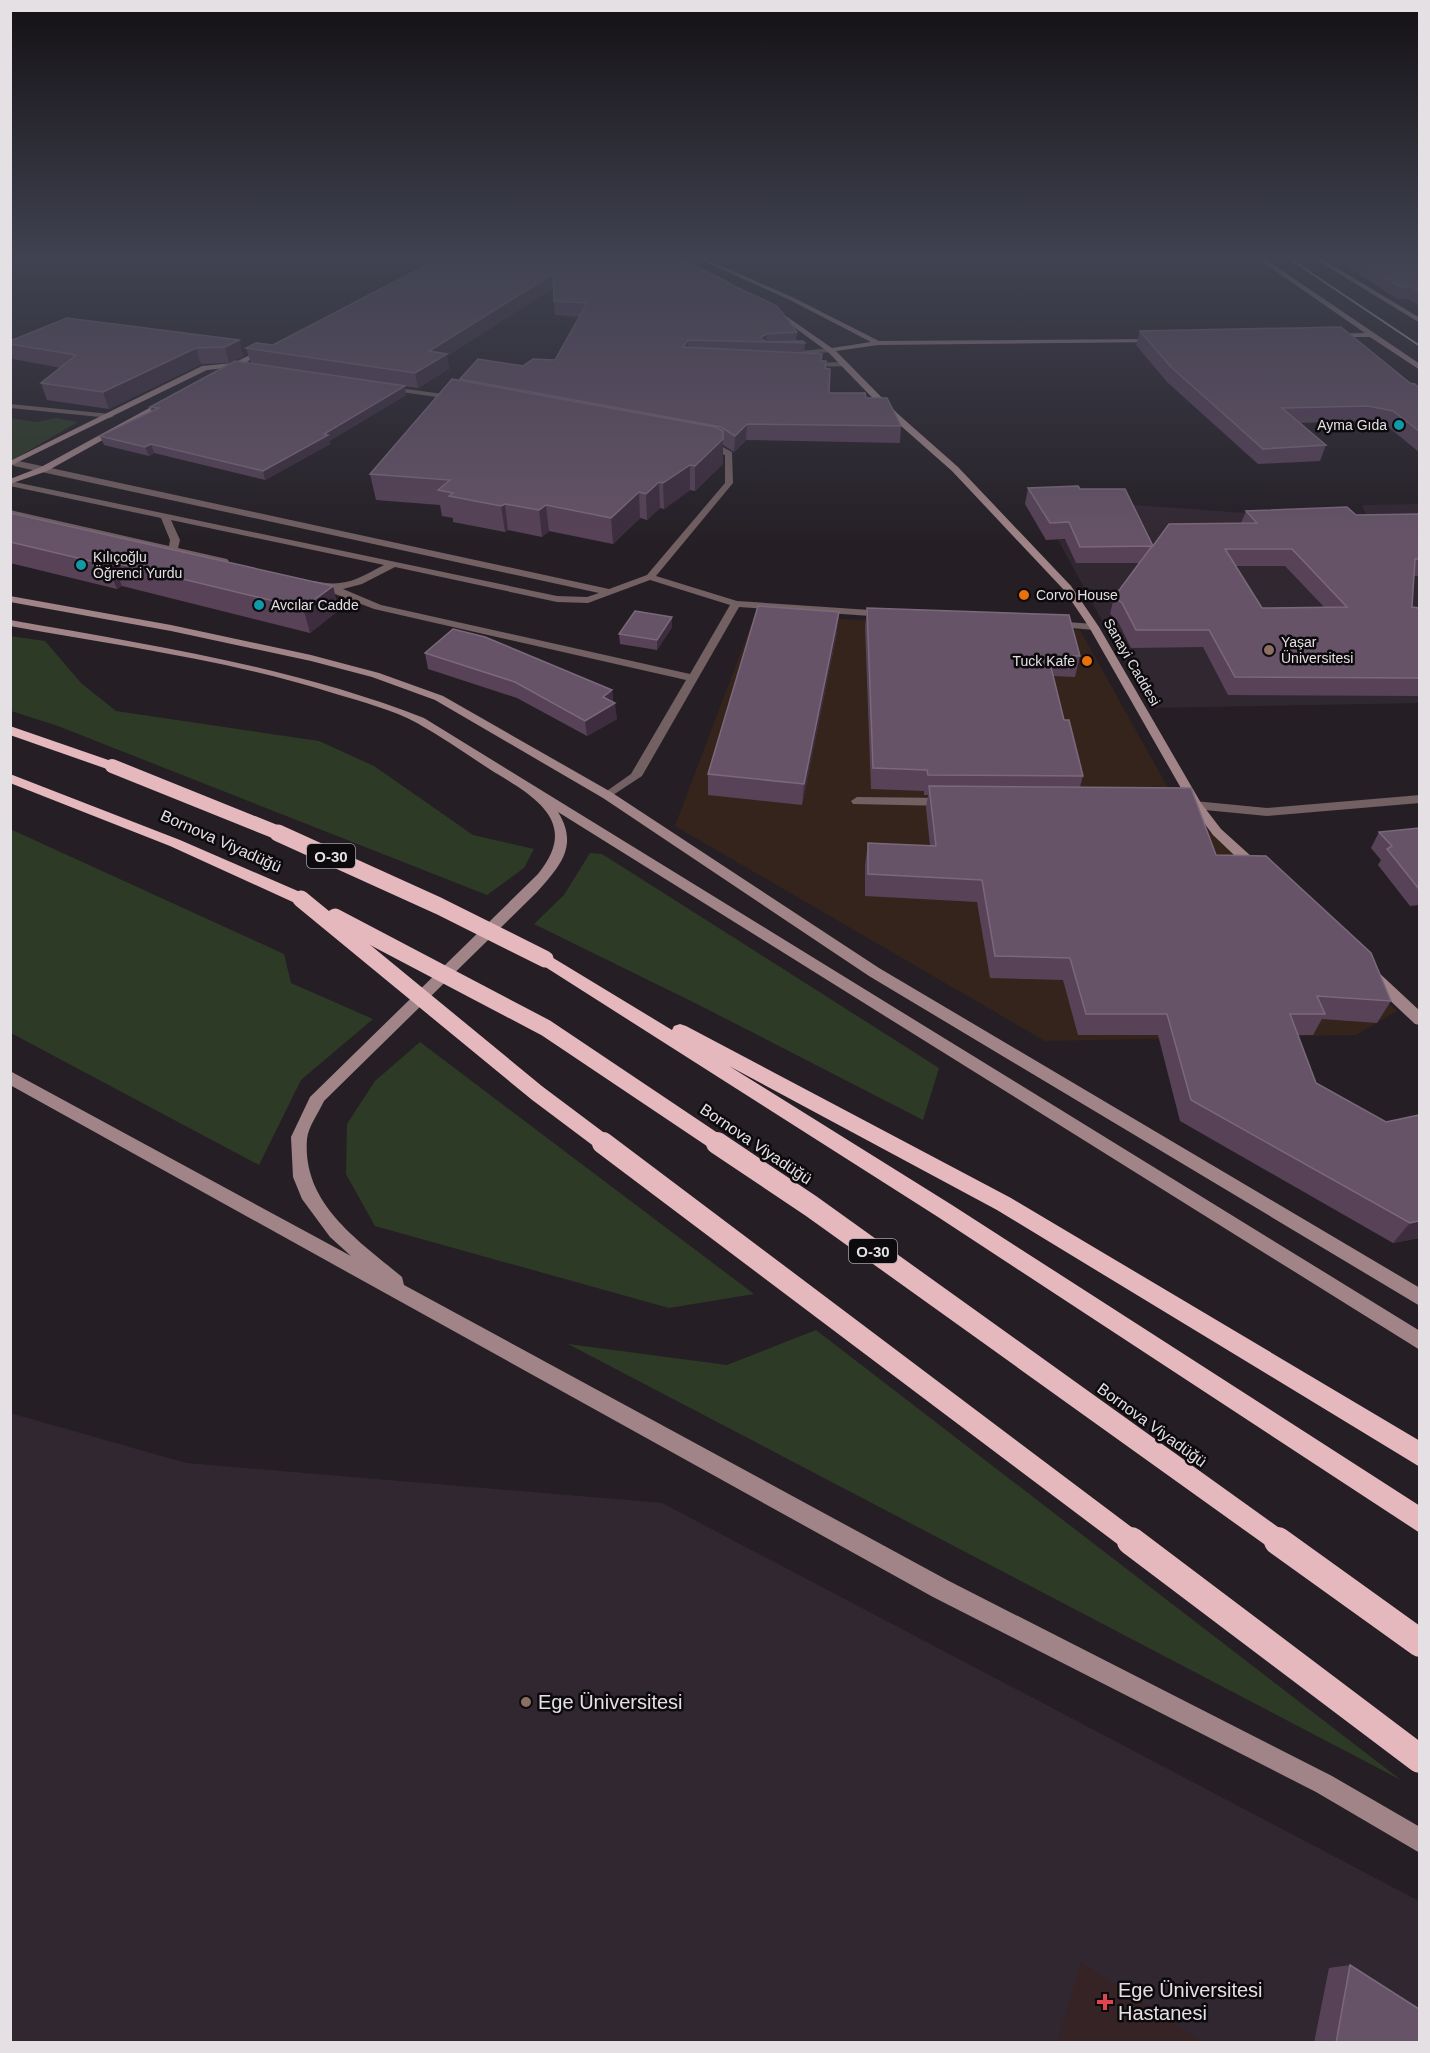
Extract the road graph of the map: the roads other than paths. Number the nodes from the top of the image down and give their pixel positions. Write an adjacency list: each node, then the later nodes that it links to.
1 (255, 355): 6 (street)
2 (835, 355): 5 (street, Sanayi Caddesi)
3 (1401, 355): 8 (street)
4 (792, 364): 5 (street)
5 (844, 364): 33 (street, Sanayi Caddesi)
6 (236, 365): 7 (street); 9 (street); 14 (street)
7 (247, 367)
8 (1419, 368)
9 (215, 376)
10 (375, 386): 12 (street)
11 (175, 398): 17 (street)
12 (471, 401)
13 (10, 406): 14 (street)
14 (110, 416): 16 (street)
15 (695, 443): 24 (street)
16 (12, 463): 17 (street)
17 (44, 469): 18 (street); 27 (street)
18 (10, 482): 20 (street)
19 (10, 513): 21 (street)
20 (165, 516): 21 (street); 23 (street)
21 (173, 549): 22 (street)
22 (230, 563)
23 (392, 565): 26 (street); 27 (street)
24 (650, 577): 27 (street); 29 (street)
25 (299, 580): 26 (street)
26 (333, 588): 34 (street)
27 (609, 592)
28 (10, 599): 38 (street)
29 (736, 604): 30 (street); 34 (street)
30 (891, 614)
31 (10, 623): 37 (street)
32 (1047, 624): 33 (street)
33 (1094, 627): 43 (street, Sanayi Caddesi)
34 (692, 678): 38 (street)
35 (10, 730): 46 (highway, Bornova Viyadüğü / O-30, bridge)
36 (10, 778): 45 (highway, Bornova Viyadüğü / O-30)
37 (525, 784): 51 (street); 52 (street)
38 (607, 795): 50 (street)
39 (1419, 799): 43 (street)
40 (857, 801): 41 (street)
41 (962, 802)
42 (1173, 804): 43 (street)
43 (1196, 804): 44 (street, Sanayi Caddesi)
44 (1269, 880)
45 (301, 900): 55 (highway, Bornova Viyadüğü / O-30, bridge); 56 (highway, bridge)
46 (545, 959): 53 (highway, O-30); 54 (highway, Bornova Viyadüğü / O-30)
47 (1365, 969): 48 (street)
48 (1419, 1020)
49 (10, 1077): 51 (street)
50 (1419, 1298)
51 (419, 1302): 57 (street)
52 (1419, 1342)
53 (1419, 1455)
54 (1419, 1521)
55 (1419, 1643)
56 (1419, 1759)
57 (1419, 1841)

